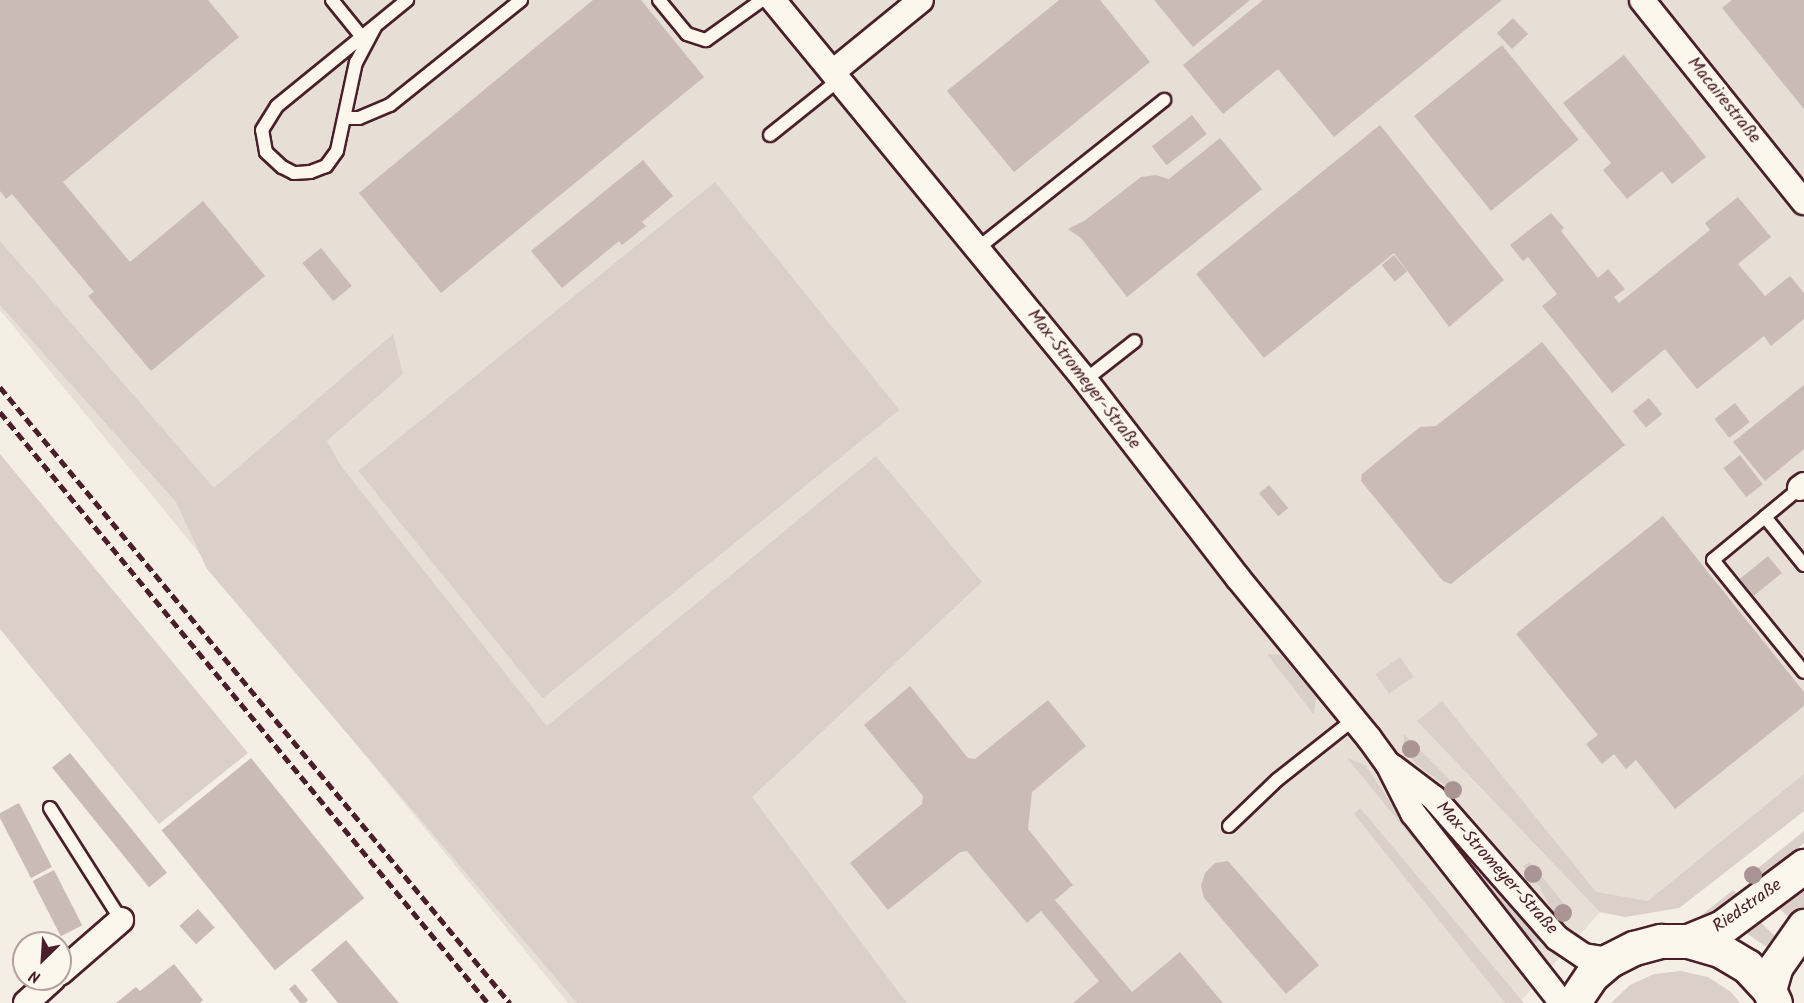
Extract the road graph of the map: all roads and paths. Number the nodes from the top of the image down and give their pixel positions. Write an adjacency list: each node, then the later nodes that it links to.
1 (332, 0): 10 (lane)
2 (407, 0): 9 (lane)
3 (521, 0): 13 (lane)
4 (659, 0): 5 (lane)
5 (762, 0)
6 (773, 0): 11 (street, Max-Stromeyer-Straße)
7 (921, 0): 11 (street)
8 (1642, 0): 15 (street, Macairestraße)
9 (375, 27): 10 (lane); 13 (lane)
10 (362, 38): 13 (lane)
11 (837, 75): 14 (lane); 16 (street, Max-Stromeyer-Straße)
12 (1164, 100): 16 (lane)
13 (345, 118)
14 (770, 135)
15 (1804, 202)
16 (978, 248): 18 (street, Max-Stromeyer-Straße)
17 (1135, 341): 18 (lane)
18 (1085, 380): 23 (street, Max-Stromeyer-Straße)
19 (1802, 487): 20 (lane)
20 (1765, 517): 21 (lane); 22 (lane)
21 (1804, 565)
22 (1804, 672)
23 (1353, 720): 24 (street, Max-Stromeyer-Straße); 26 (lane)
24 (1388, 764): 31 (street, Max-Stromeyer-Straße); 36 (street, Max-Stromeyer-Straße)
25 (50, 808): 28 (lane)
26 (1228, 826)
27 (1804, 866): 30 (street, Riedstraße)
28 (121, 920): 32 (street)
29 (1804, 926): 34 (street)
30 (1688, 941): 31 (street); 34 (street)
31 (1610, 960): 37 (street)
32 (72, 963)
33 (40, 991): 35 (street)
34 (1772, 997)
35 (26, 1003)
36 (1562, 1003)
37 (1573, 1003)

